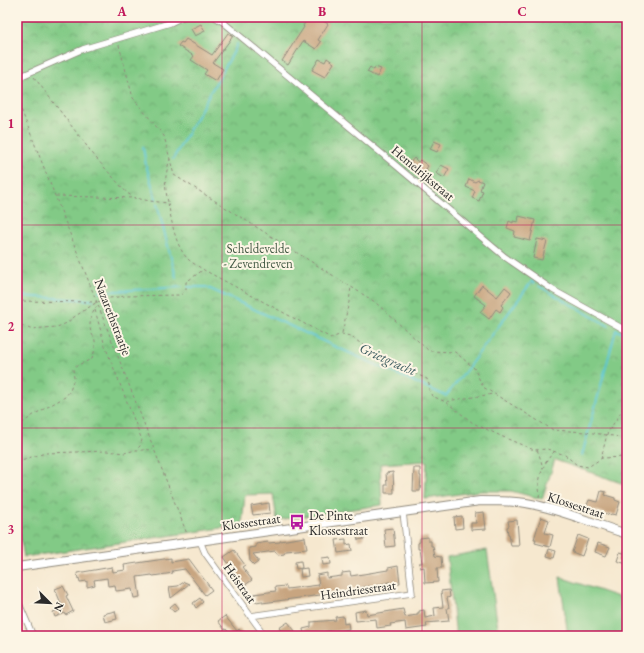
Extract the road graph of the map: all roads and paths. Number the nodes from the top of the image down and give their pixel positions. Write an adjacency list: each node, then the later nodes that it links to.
1 (182, 17): 3 (street)
2 (215, 17): 18 (street, Hemelrijkstraat)
3 (117, 39): 4 (street); 7 (path)
4 (30, 72): 5 (street); 9 (path)
5 (17, 78)
6 (17, 99): 8 (path, Nazarethstraatje)
7 (170, 158): 10 (path); 12 (path)
8 (55, 196): 9 (path); 14 (path, Nazarethstraatje)
9 (135, 198): 10 (path)
10 (168, 203): 11 (path)
11 (204, 270): 14 (path); 19 (path)
12 (351, 287): 19 (path); 20 (path)
13 (17, 302): 14 (path)
14 (97, 302): 15 (path, Nazarethstraatje); 17 (path)
15 (98, 305): 16 (path); 26 (path, Nazarethstraatje)
16 (95, 309): 23 (path); 27 (path)
17 (17, 324)
18 (627, 331)
19 (342, 334): 21 (path)
20 (494, 394): 21 (path); 24 (path)
21 (446, 402): 28 (path)
22 (627, 402): 24 (path)
23 (17, 427)
24 (607, 434): 25 (path); 31 (path)
25 (627, 438)
26 (154, 448): 27 (path); 38 (path, Nazarethstraatje)
27 (136, 450): 32 (path)
28 (536, 450): 29 (path); 33 (path)
29 (555, 451): 31 (path); 33 (path)
30 (627, 457): 31 (path)
31 (601, 459)
32 (17, 461)
33 (543, 469): 34 (path)
34 (537, 506): 35 (street, Klossestraat); 36 (street, Klossestraat)
35 (403, 512): 37 (street, Klossestraat); 41 (street, Heindriesstraat)
36 (627, 534)
37 (200, 541): 38 (street, Klossestraat); 41 (street, Heistraat)
38 (188, 543): 39 (street, Klossestraat)
39 (17, 567)
40 (17, 599): 42 (street)
41 (250, 616): 43 (street, Heistraat)
42 (33, 636)
43 (265, 636)

